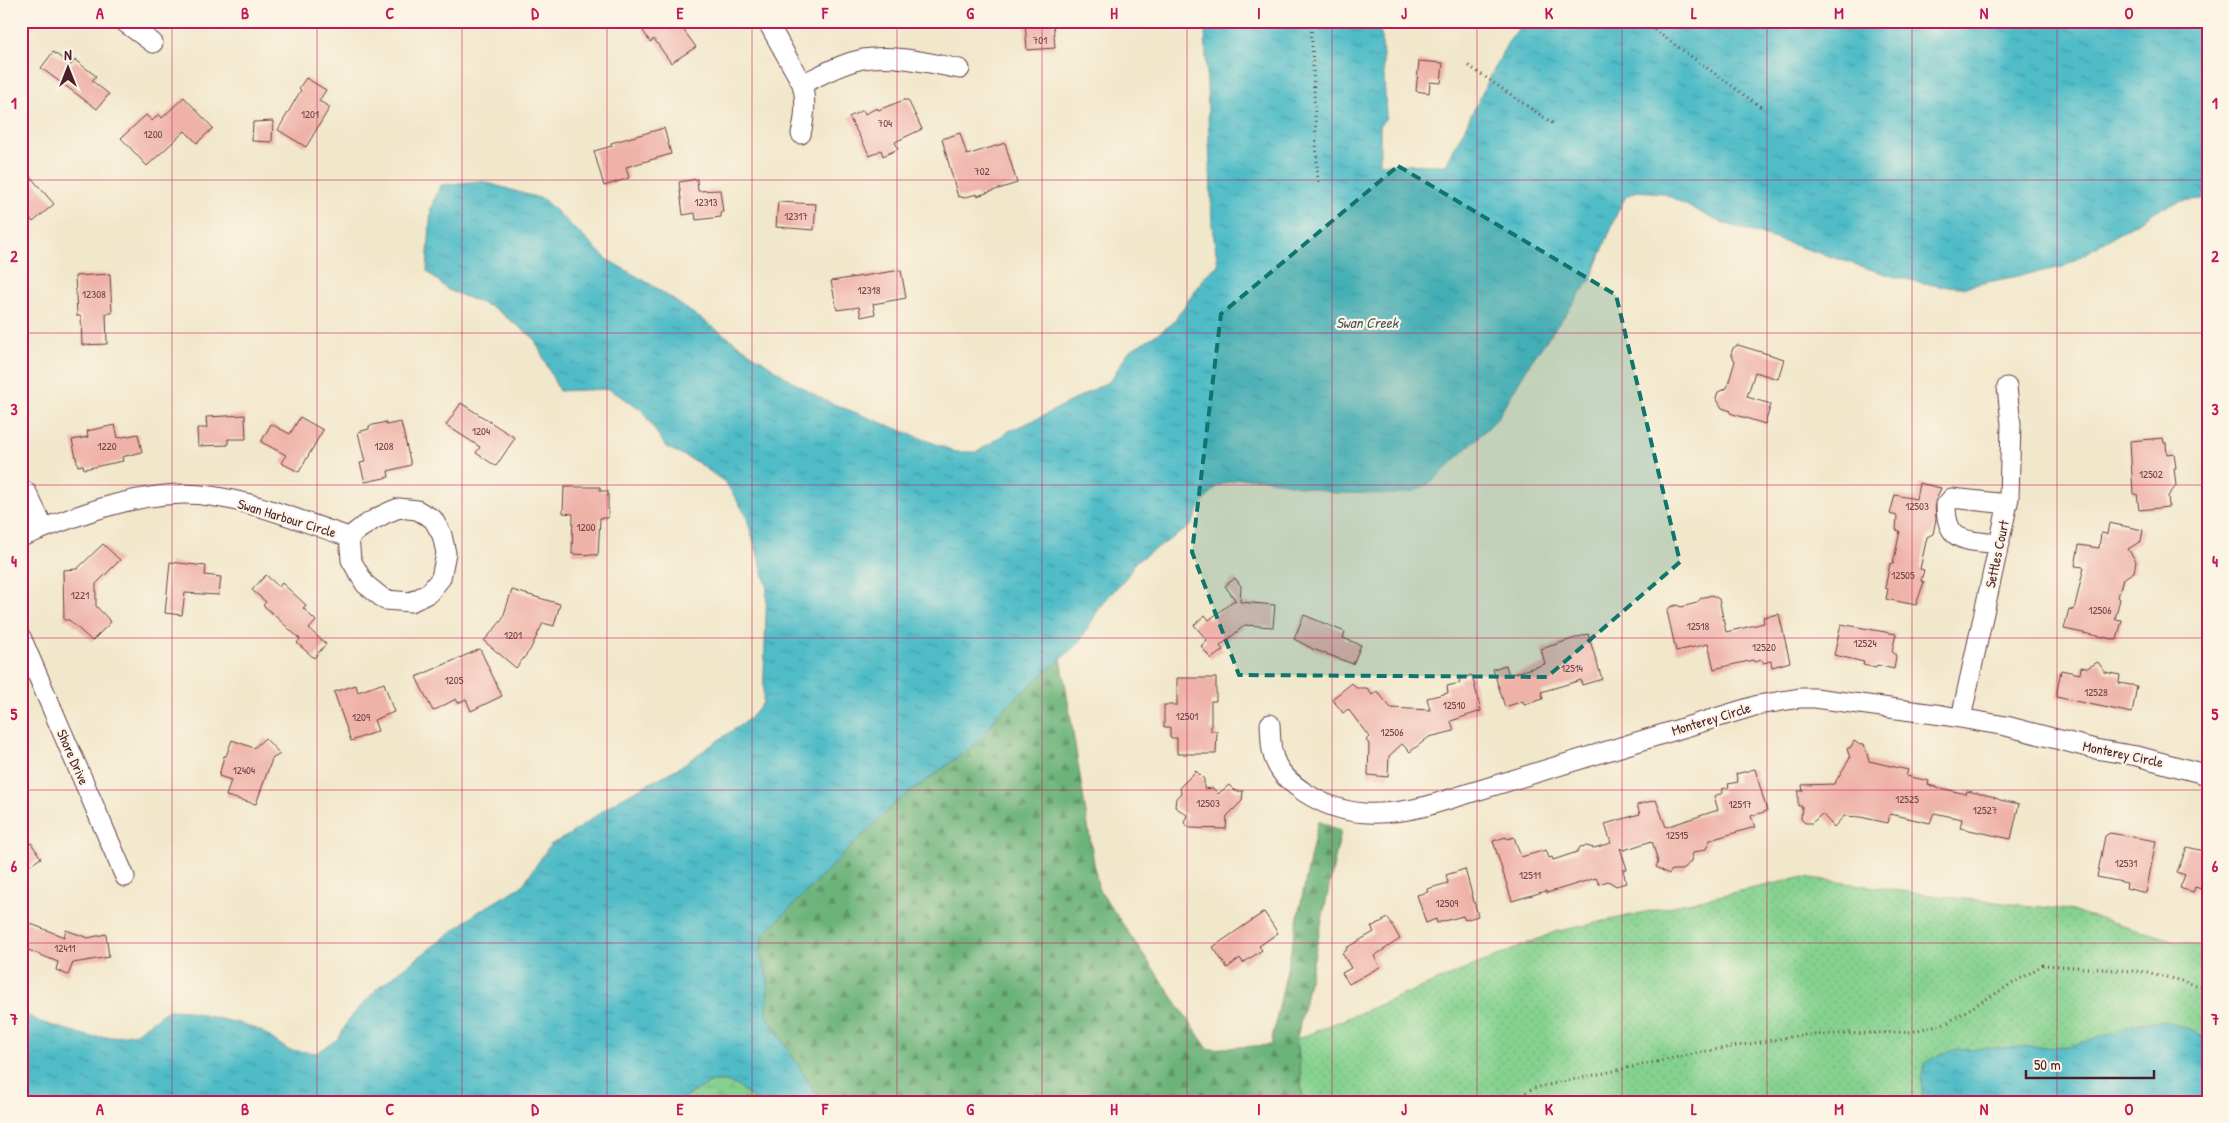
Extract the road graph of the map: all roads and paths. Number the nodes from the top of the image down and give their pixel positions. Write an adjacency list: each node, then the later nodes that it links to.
1 (123, 21): 5 (street)
2 (767, 21): 8 (street)
3 (1311, 21): 12 (path)
4 (1642, 21): 9 (path)
5 (152, 43)
6 (1469, 66): 10 (path)
7 (960, 69): 8 (street)
8 (802, 84): 11 (street)
9 (1761, 107)
10 (1555, 125)
11 (801, 134)
12 (1318, 185)
13 (2007, 387): 15 (street, Settles Court)
14 (21, 488): 16 (street)
15 (2008, 504): 19 (street, Settles Court); 19 (street)
16 (44, 528): 17 (street, Swan Harbour Circle); 18 (street, Swan Harbour Circle)
17 (21, 537)
18 (349, 537): 18 (street, Swan Harbour Circle)
19 (2000, 544): 21 (street, Settles Court)
20 (21, 637): 24 (street, Shore Drive)
21 (1960, 718): 22 (street, Monterey Circle); 23 (street, Monterey Circle)
22 (1270, 724)
23 (2208, 775)
24 (125, 877)
25 (2208, 988): 26 (path)
26 (1508, 1102)

